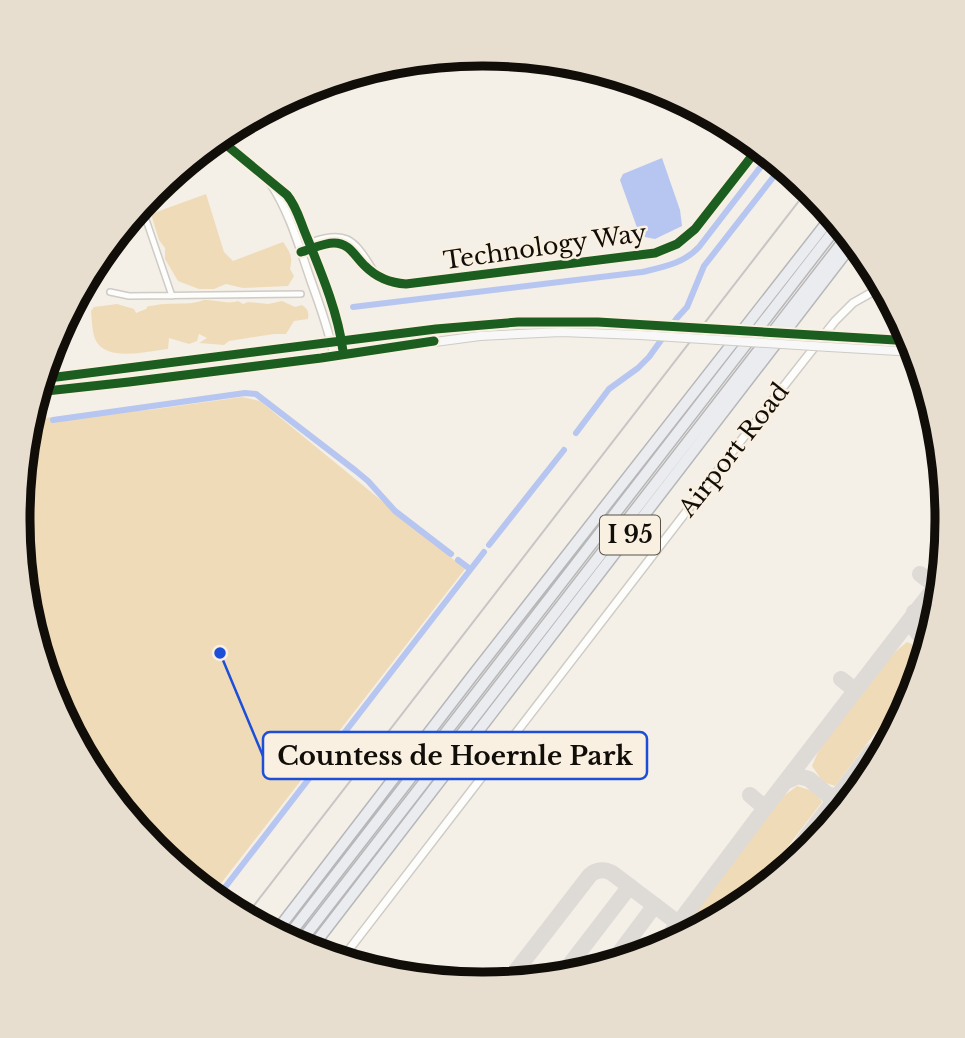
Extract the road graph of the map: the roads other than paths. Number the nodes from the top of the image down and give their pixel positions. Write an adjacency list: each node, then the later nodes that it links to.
1 (227, 146): 3 (street)
2 (752, 156): 8 (street, Technology Way)
3 (267, 177): 8 (street); 9 (street)
4 (145, 217): 14 (street)
5 (826, 224): 24 (highway, I 95)
6 (833, 232): 23 (highway)
7 (842, 243): 25 (highway)
8 (311, 246): 9 (street, Technology Way); 16 (street)
9 (300, 249): 17 (street)
10 (847, 251): 26 (highway, I 95)
11 (874, 291): 31 (street, Airport Road)
12 (110, 292): 14 (street)
13 (302, 294): 14 (street)
14 (172, 296)
15 (898, 340): 16 (main road, bridge)
16 (342, 341): 17 (main road); 19 (street)
17 (331, 342): 20 (street); 21 (main road)
18 (903, 351): 19 (main road, bridge)
19 (344, 355): 20 (main road)
20 (334, 356): 22 (main road)
21 (53, 378)
22 (48, 391)
23 (533, 621): 24 (highway); 28 (highway)
24 (473, 675): 27 (highway, I 95)
25 (454, 743): 26 (highway); 29 (highway)
26 (406, 827): 30 (highway, I 95)
27 (281, 925)
28 (293, 930)
29 (305, 935)
30 (318, 940)
31 (348, 951)

